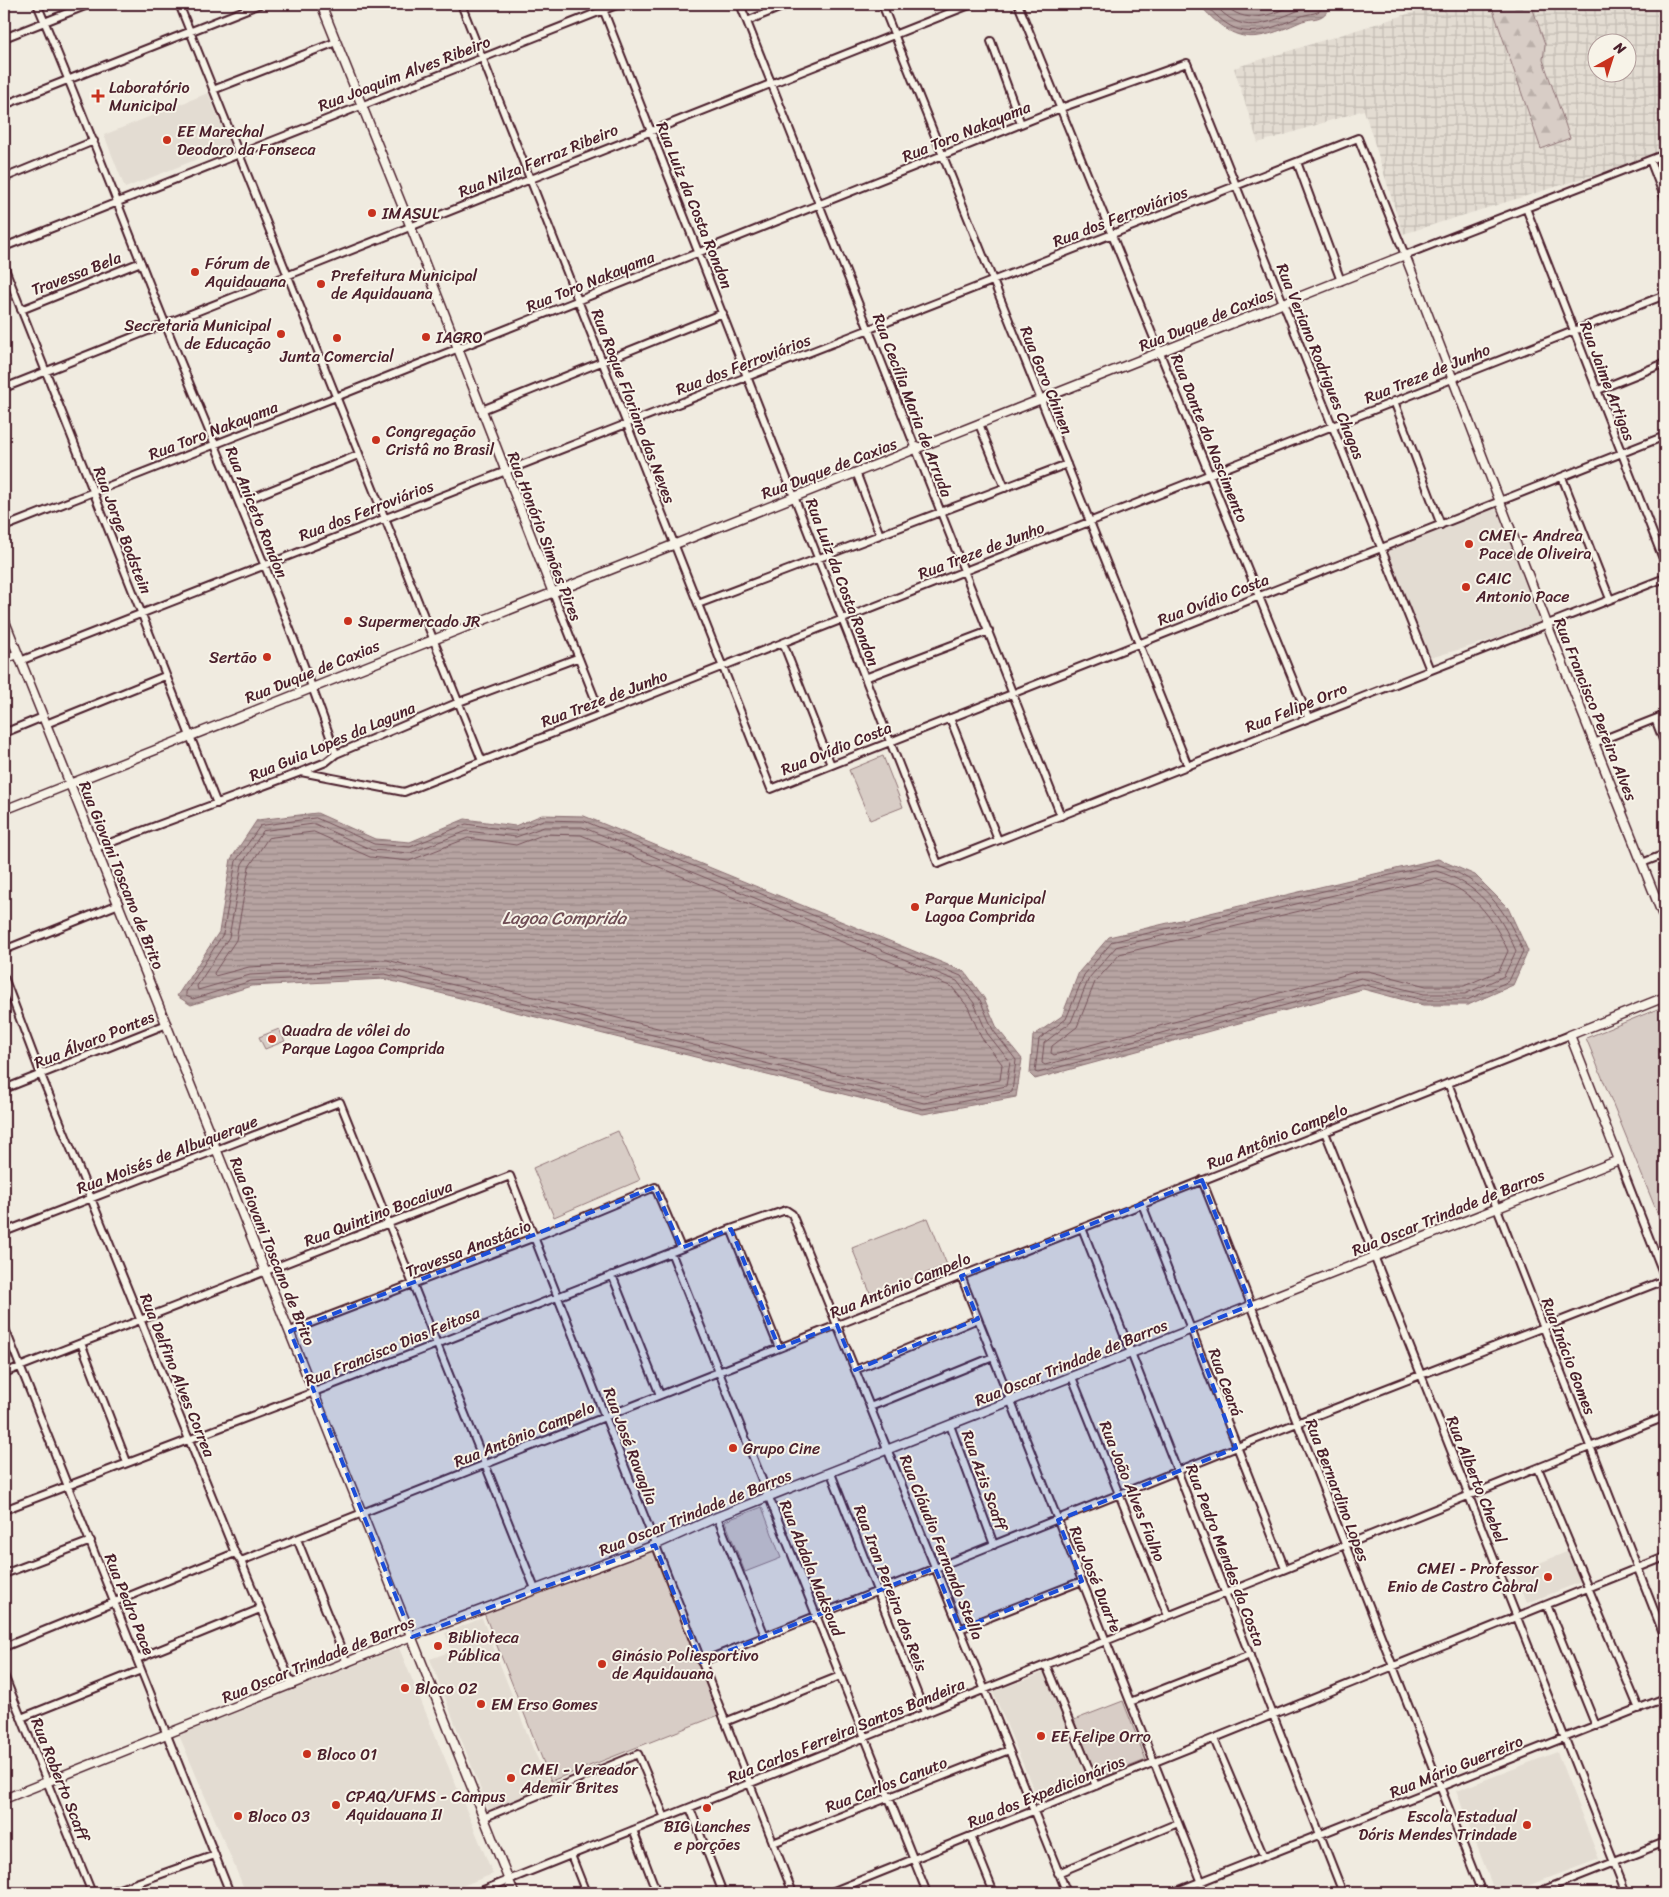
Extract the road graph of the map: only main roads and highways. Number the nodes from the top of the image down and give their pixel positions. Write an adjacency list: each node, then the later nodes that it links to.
1 (321, 4): 3 (main road, Rua Honório Simões Pires)
2 (1405, 255): 3 (main road, Rua Duque de Caxias); 9 (main road, Rua Francisco Pereira Alves)
3 (553, 593): 7 (main road, Rua Duque de Caxias)
4 (4, 619): 5 (main road, Rua Giovani Toscano de Brito)
5 (19, 657): 6 (main road, Rua dos Ferroviários); 7 (main road, Rua Giovani Toscano de Brito)
6 (4, 659)
7 (70, 784): 8 (main road, Rua Duque de Caxias); 11 (main road, Rua Giovani Toscano de Brito)
8 (4, 810)
9 (1665, 921)
10 (1665, 996): 11 (main road, Rua Oscar Trindade de Barros)
11 (412, 1637): 12 (main road, Rua Oscar Trindade de Barros); 13 (main road, Rua Giovani Toscano de Brito)
12 (4, 1799)
13 (514, 1893)

